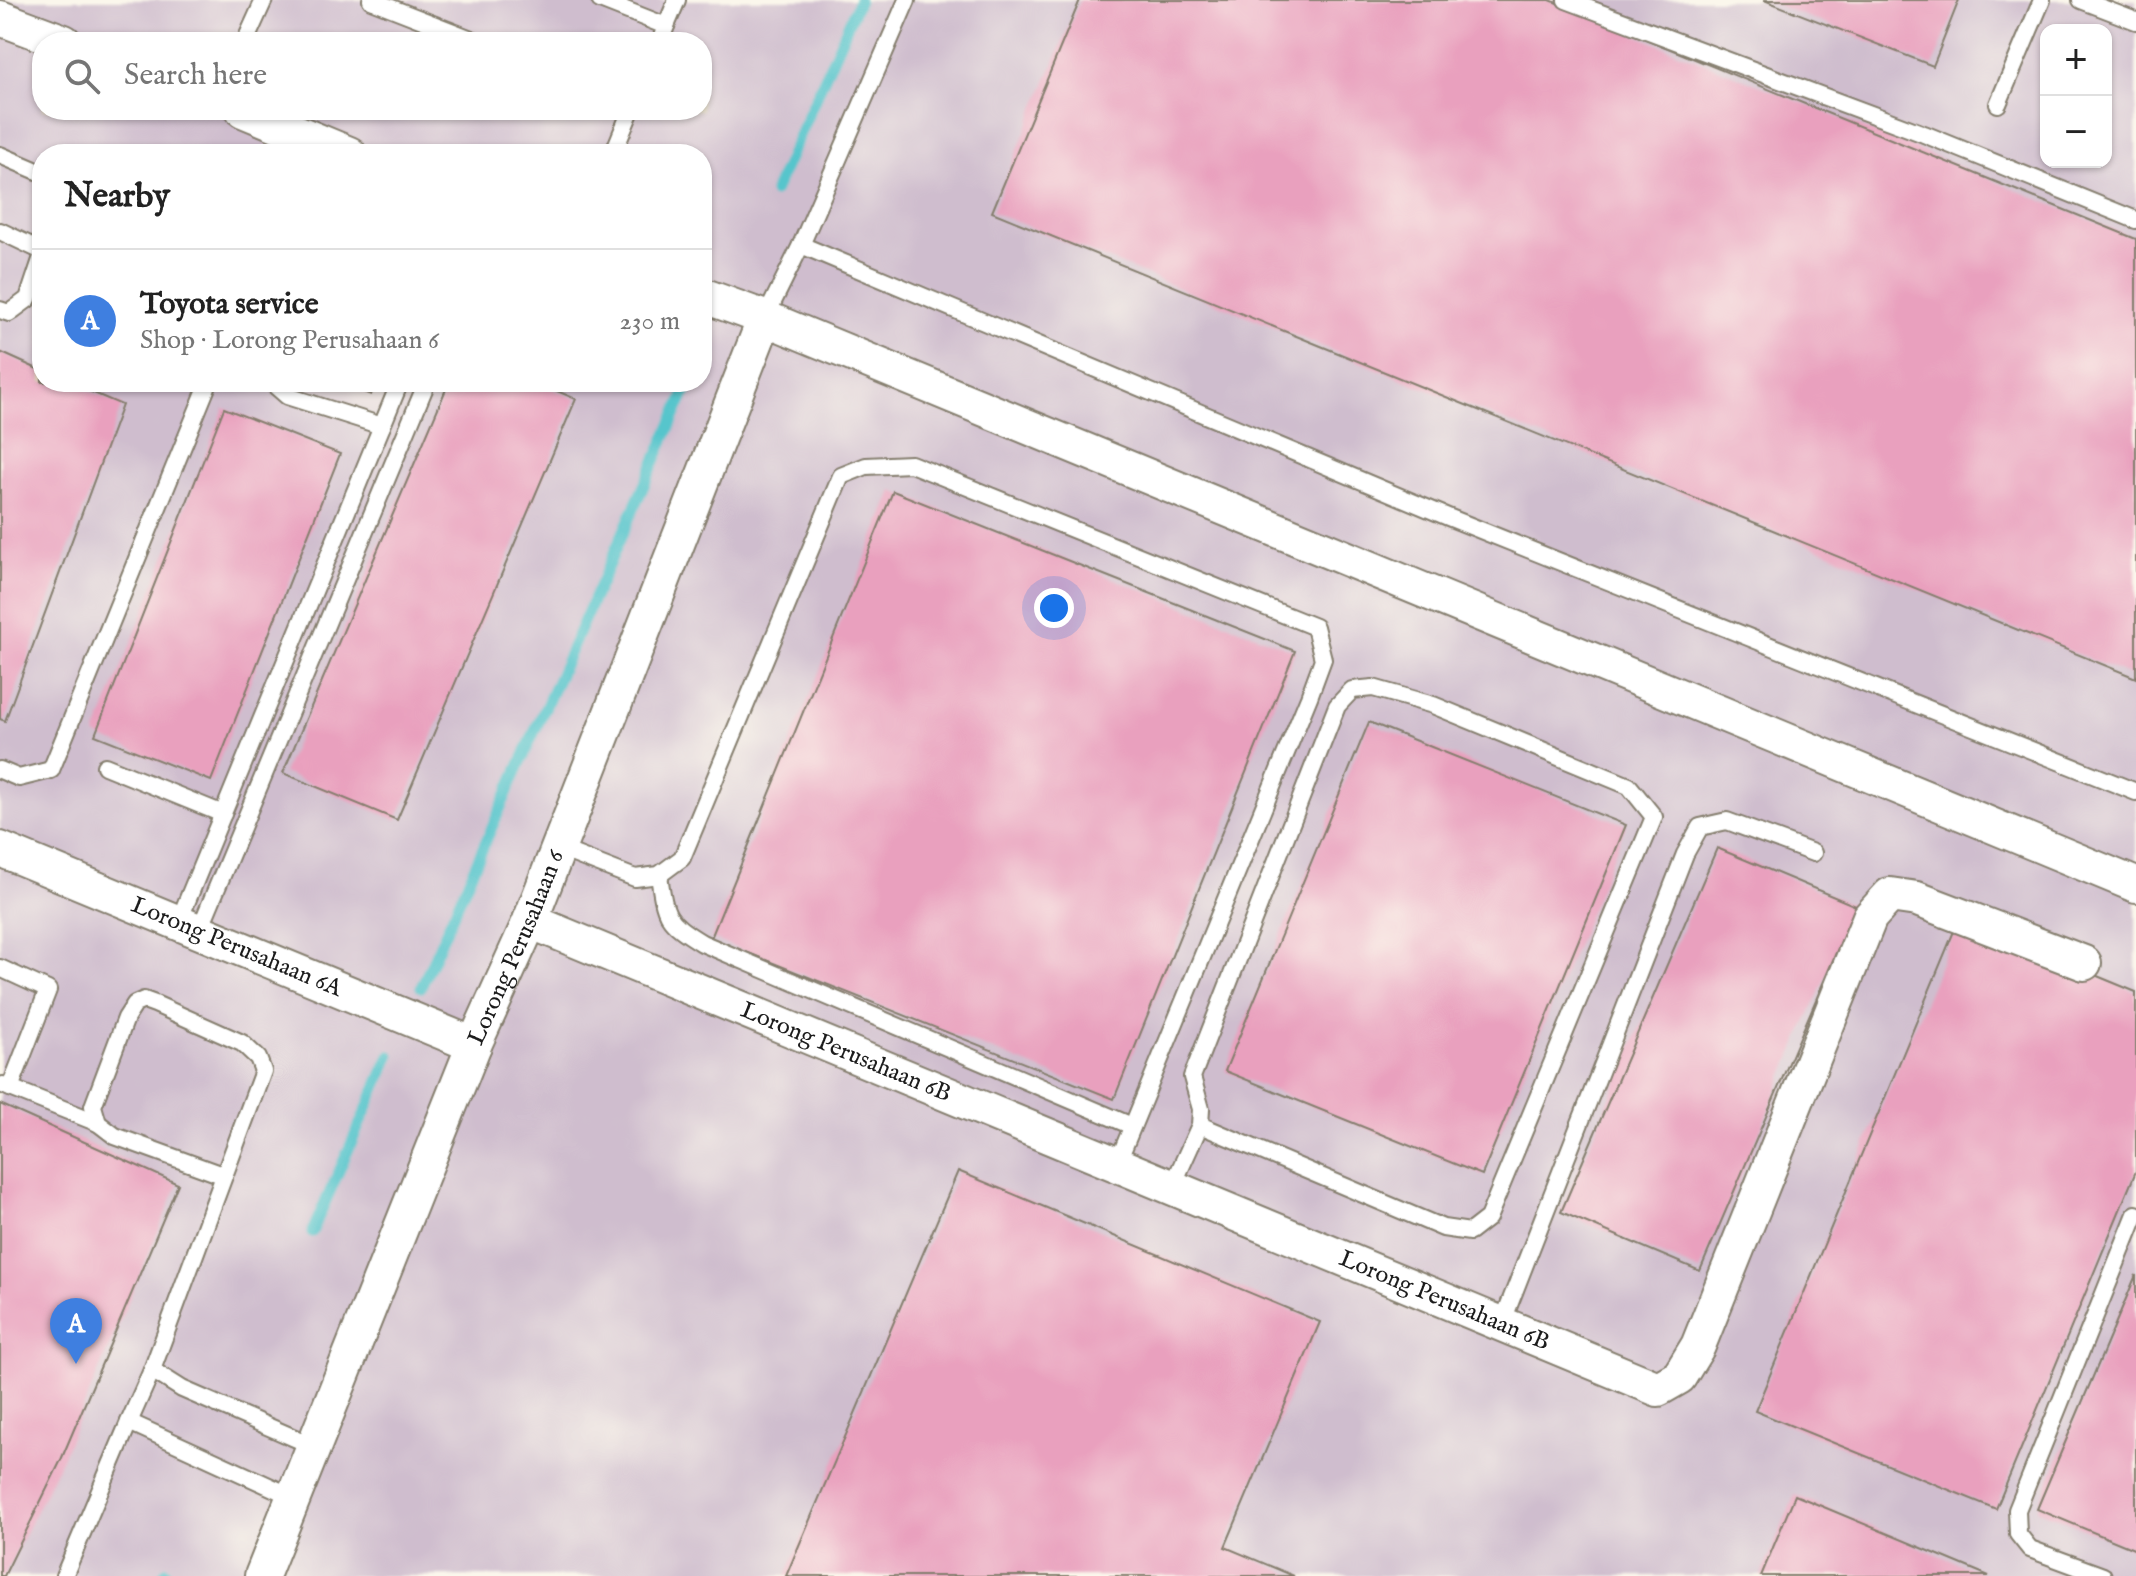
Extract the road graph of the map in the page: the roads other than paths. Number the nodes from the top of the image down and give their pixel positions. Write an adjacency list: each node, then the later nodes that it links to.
1 (264, 0): 12 (lane)
2 (371, 0): 13 (lane)
3 (600, 0): 14 (lane)
4 (677, 0): 15 (lane)
5 (907, 0): 25 (lane)
6 (1566, 0): 23 (lane)
7 (2042, 0): 16 (lane)
8 (2081, 0): 10 (lane)
9 (0, 18): 11 (street)
10 (2136, 21)
11 (37, 32)
12 (250, 32)
13 (453, 32)
14 (659, 32)
15 (664, 32)
16 (1998, 104)
17 (267, 120): 19 (street)
18 (627, 120): 20 (lane)
19 (325, 144)
20 (617, 144)
21 (0, 155): 22 (lane)
22 (32, 169)
23 (2136, 220)
24 (0, 231): 26 (lane)
25 (801, 245): 30 (lane); 38 (lane)
26 (32, 246)
27 (32, 287): 29 (lane)
28 (712, 299): 30 (street)
29 (0, 310)
30 (765, 318): 40 (street, Lorong Perusahaan 6); 44 (street)
31 (205, 392): 37 (lane)
32 (282, 392): 35 (lane)
33 (396, 392): 35 (lane)
34 (423, 392): 46 (lane)
35 (382, 426): 39 (lane)
36 (105, 766): 39 (lane)
37 (0, 770)
38 (2136, 792)
39 (223, 814): 46 (lane)
40 (558, 848): 43 (lane); 45 (street, Lorong Perusahaan 6)
41 (0, 849): 46 (street, Lorong Perusahaan 6A)
42 (1813, 853): 58 (lane)
43 (659, 875): 53 (lane); 53 (lane)
44 (2136, 885)
45 (530, 921): 49 (street, Lorong Perusahaan 6); 54 (street, Lorong Perusahaan 6B)
46 (189, 927): 49 (street, Lorong Perusahaan 6A)
47 (2084, 963): 58 (street, Lorong Perusahaan 6B)
48 (0, 968): 50 (lane)
49 (474, 1045): 61 (street, Lorong Perusahaan 6)
50 (5, 1086): 51 (lane)
51 (98, 1123): 55 (lane); 55 (lane)
52 (1200, 1125): 52 (lane); 56 (lane)
53 (1132, 1126): 54 (lane)
54 (1117, 1164): 56 (street, Lorong Perusahaan 6B)
55 (222, 1175): 59 (lane)
56 (1172, 1187): 58 (street, Lorong Perusahaan 6B)
57 (2136, 1214): 65 (lane)
58 (1502, 1323)
59 (152, 1370): 60 (lane); 61 (lane)
60 (129, 1422): 62 (lane); 63 (lane)
61 (313, 1446): 62 (street, Lorong Perusahaan 6)
62 (293, 1497): 64 (street, Lorong Perusahaan 6)
63 (64, 1576)
64 (262, 1576)
65 (2103, 1576)

